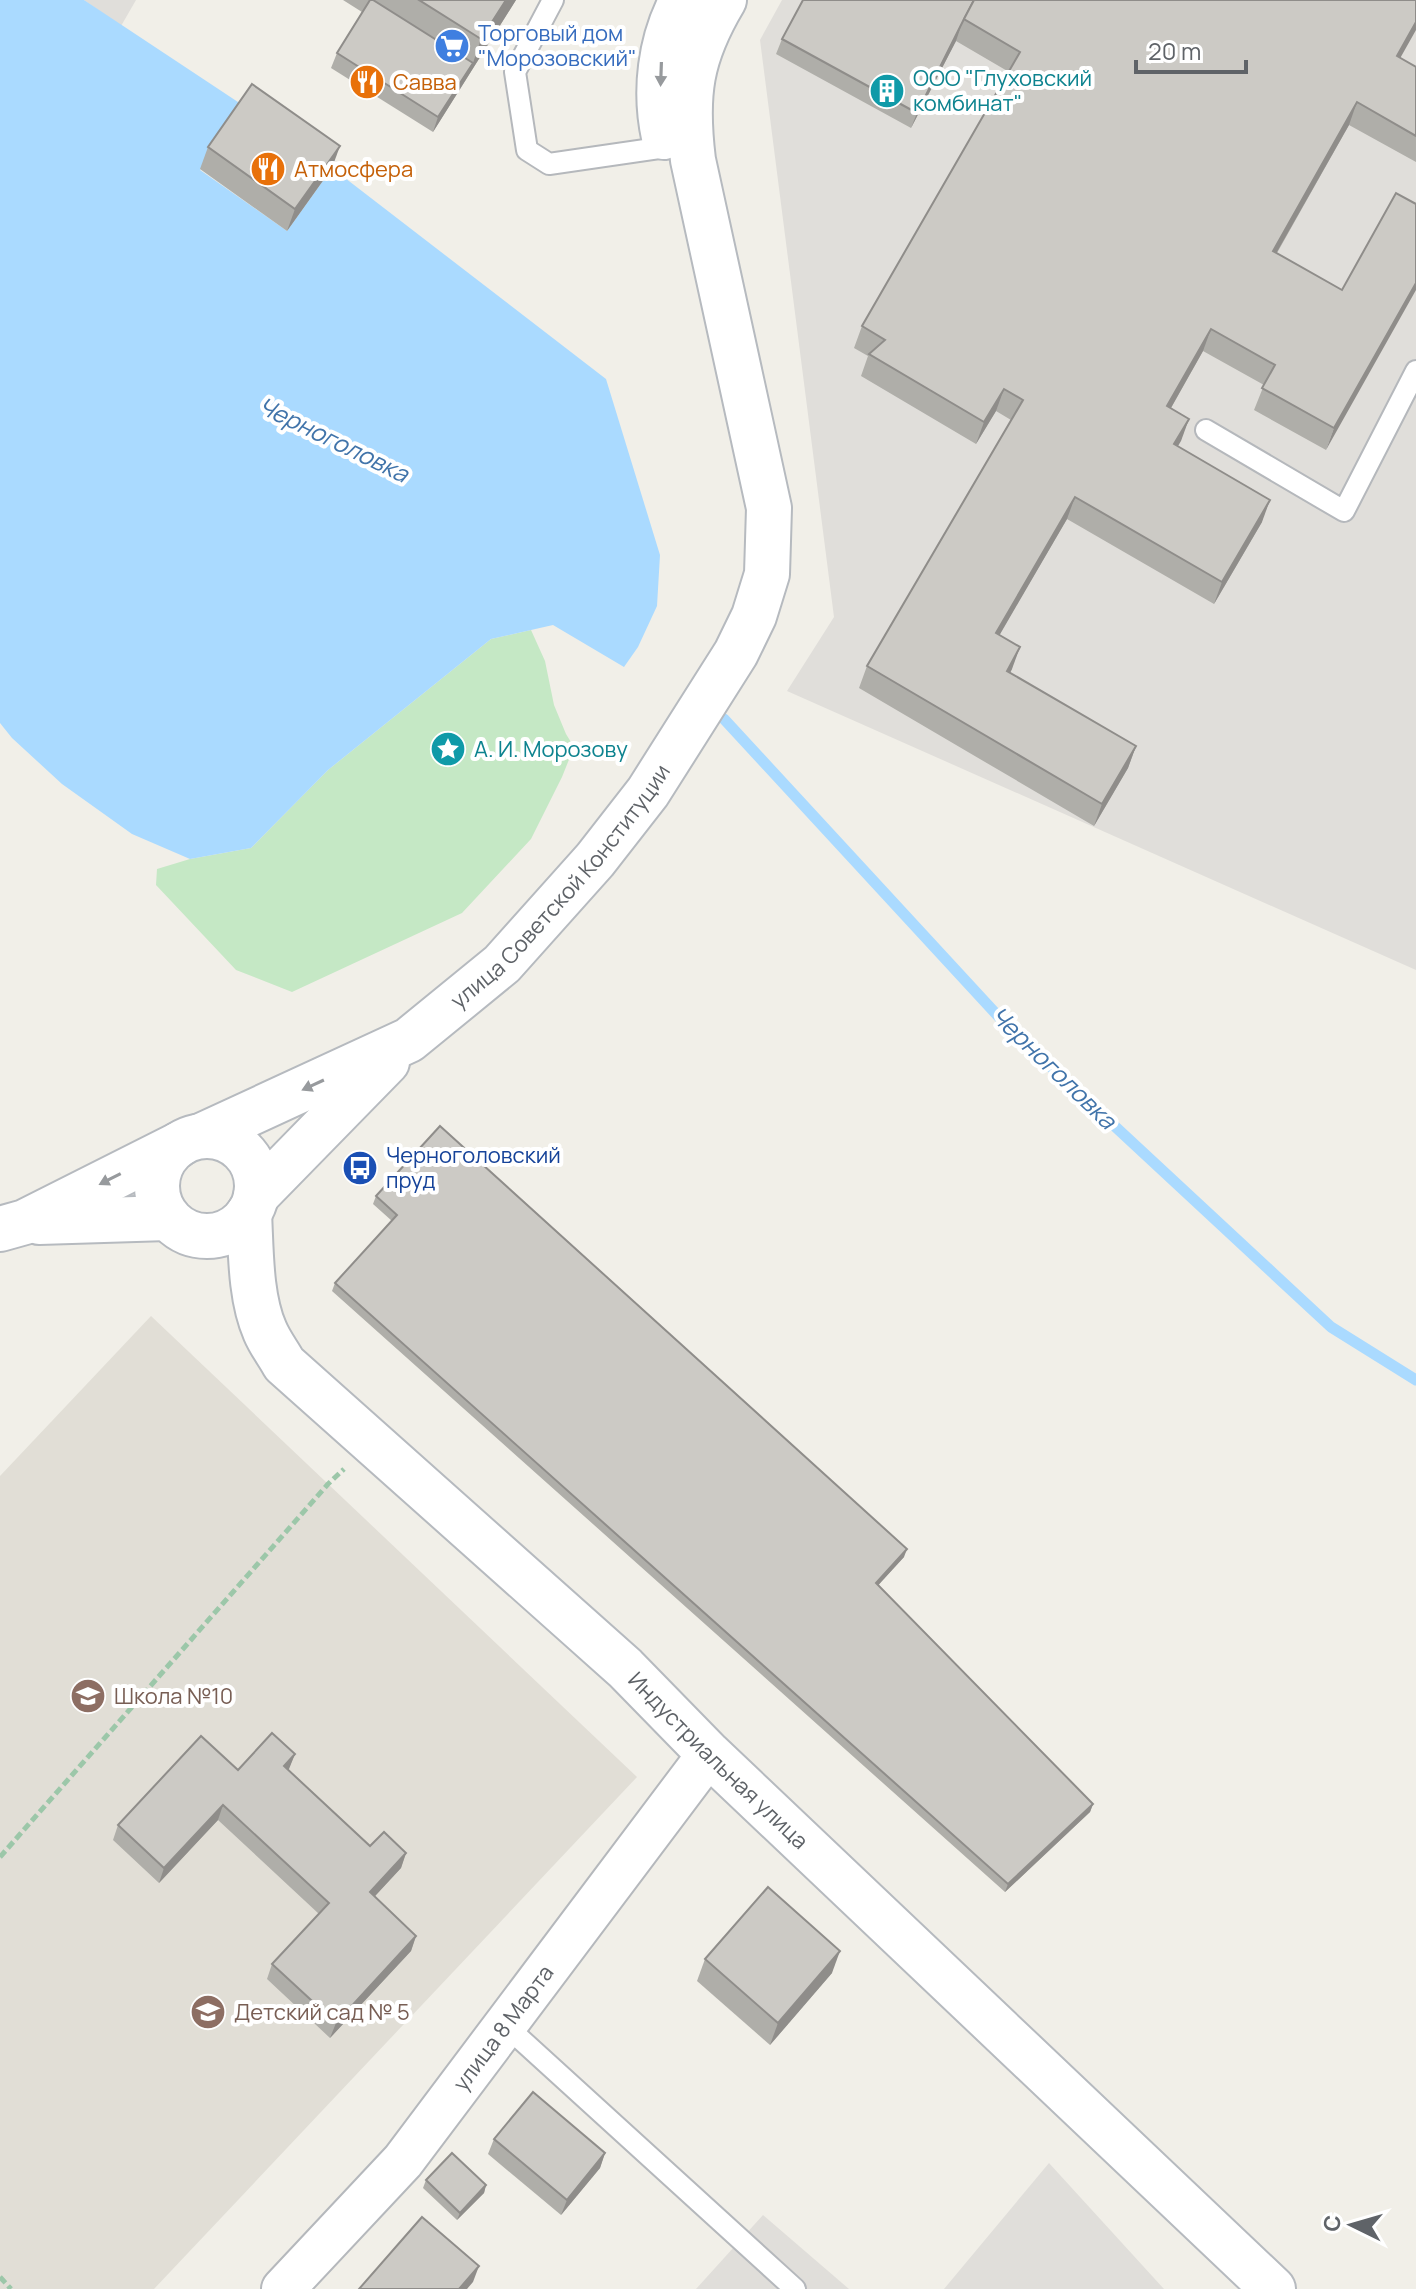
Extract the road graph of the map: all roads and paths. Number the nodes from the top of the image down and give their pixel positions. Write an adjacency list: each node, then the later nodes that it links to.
1 (553, 0): 4 (lane)
2 (682, 0): 4 (street, улица Советской Конституции, one-way to 4)
3 (724, 0): 7 (street, улица Советской Конституции)
4 (666, 147): 7 (street, улица Советской Конституции)
5 (1416, 371): 6 (lane)
6 (1206, 430)
7 (769, 508): 8 (street, улица Советской Конституции)
8 (409, 1040): 9 (street, улица Советской Конституции, one-way to 9); 10 (street)
9 (190, 1140): 10 (street); 11 (street); 12 (street, улица Советской Конституции, one-way to 12)
10 (253, 1205): 11 (street); 13 (street, Индустриальная улица)
11 (173, 1222): 12 (street); 13 (street)
12 (12, 1226)
13 (256, 1297): 14 (street, Индустриальная улица)
14 (372, 1442): 15 (street, Индустриальная улица); 16 (path)
15 (709, 1754): 17 (street, улица 8 Марта); 22 (street, Индустриальная улица)
16 (0, 1857)
17 (505, 2025): 20 (street, улица 8 Марта); 21 (lane)
18 (0, 2277): 19 (path)
19 (11, 2289)
20 (283, 2289)
21 (795, 2289)
22 (1273, 2289)

